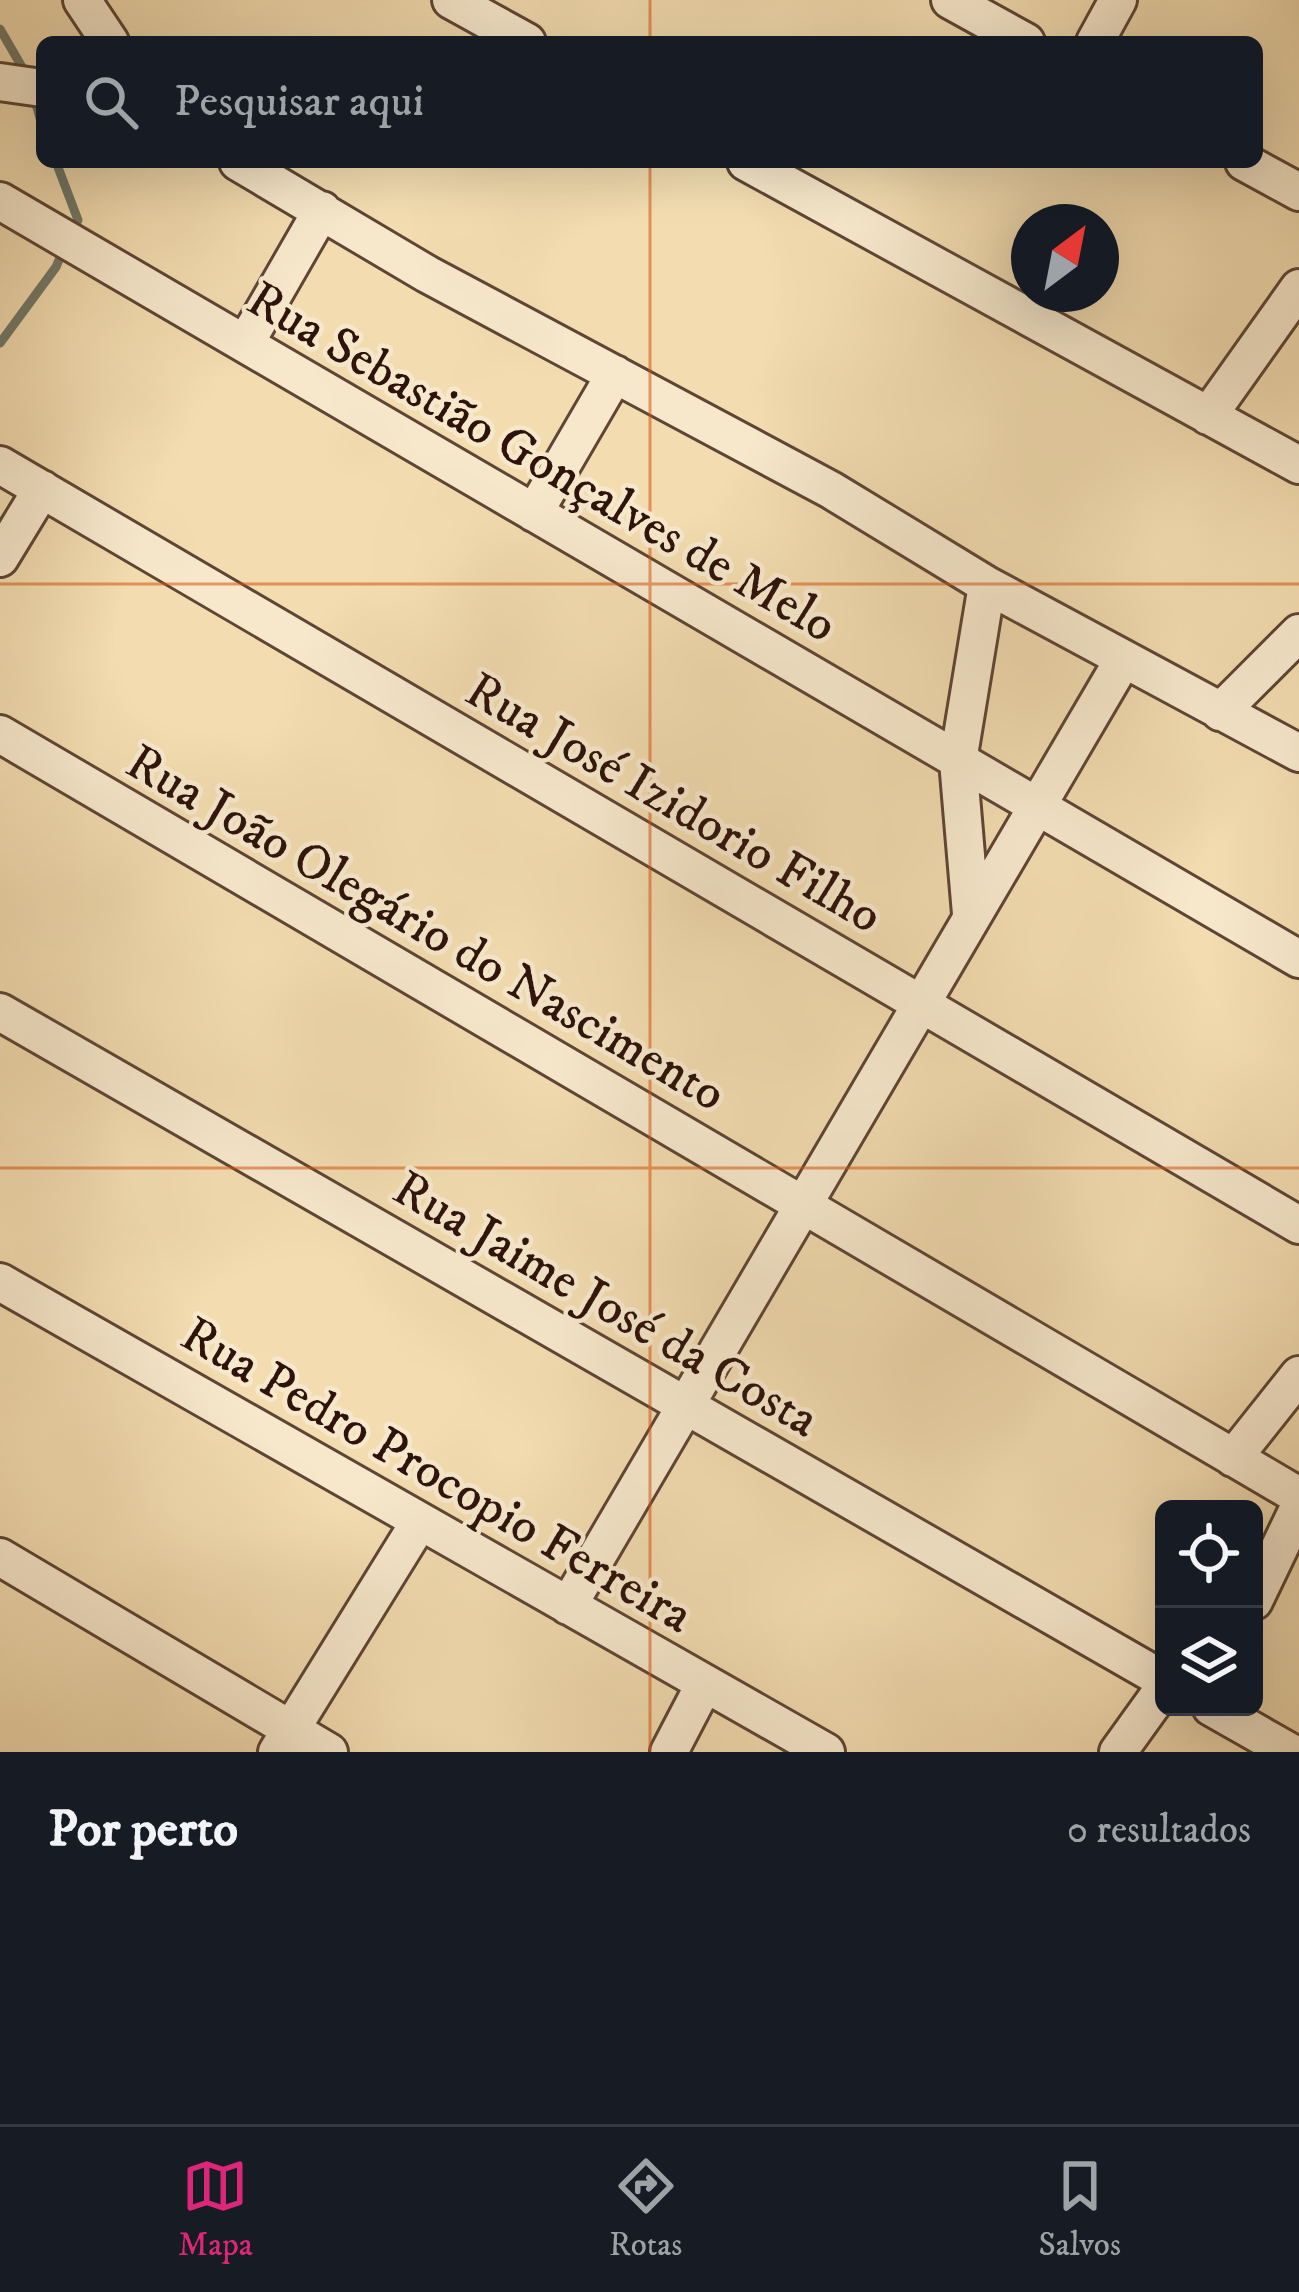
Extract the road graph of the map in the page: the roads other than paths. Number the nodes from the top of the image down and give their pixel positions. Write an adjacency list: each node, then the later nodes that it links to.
1 (82, 0): 5 (street)
2 (451, 0): 6 (street)
3 (950, 0): 7 (street)
4 (1118, 0): 8 (street)
5 (106, 36)
6 (516, 36)
7 (1015, 36)
8 (1098, 36)
9 (0, 82): 10 (street)
10 (36, 87)
11 (248, 168): 16 (street)
12 (757, 168): 20 (street)
13 (1255, 168): 14 (street)
14 (1299, 192)
15 (0, 201): 18 (street, Rua Sebastião Gonçalves de Melo)
16 (322, 210): 18 (street); 19 (street)
17 (1299, 288): 20 (street)
18 (245, 344): 24 (street, Rua Sebastião Gonçalves de Melo)
19 (615, 374): 24 (street); 26 (street)
20 (1208, 416): 22 (street)
21 (0, 465): 23 (street, Rua José Izidorio Filho)
22 (1299, 465)
23 (42, 489): 25 (street); 36 (street, Rua José Izidorio Filho)
24 (534, 513): 32 (street, Rua Sebastião Gonçalves de Melo)
25 (0, 559)
26 (987, 584): 28 (street); 32 (street)
27 (1299, 633): 29 (street)
28 (1123, 660): 29 (street); 33 (street)
29 (1220, 712): 31 (street)
30 (0, 734): 38 (street, Rua João Olegário do Nascimento)
31 (1299, 753)
32 (958, 761): 33 (street, Rua Sebastião Gonçalves de Melo); 34 (street)
33 (1035, 807): 34 (street); 35 (street, Rua Sebastião Gonçalves de Melo)
34 (971, 914): 36 (street)
35 (1299, 959)
36 (919, 1003): 38 (street); 39 (street, Rua José Izidorio Filho)
37 (0, 1012): 42 (street, Rua Jaime José da Costa)
38 (801, 1206): 42 (street); 43 (street, Rua João Olegário do Nascimento)
39 (1299, 1225)
40 (0, 1282): 46 (street, Rua Pedro Procopio Ferreira)
41 (1299, 1375): 43 (street)
42 (684, 1406): 49 (street); 50 (street, Rua Jaime José da Costa)
43 (1233, 1458): 44 (street, Rua João Olegário do Nascimento)
44 (1299, 1496)
45 (1299, 1507): 48 (street)
46 (420, 1521): 49 (street, Rua Pedro Procopio Ferreira); 54 (street)
47 (0, 1557): 54 (street)
48 (1263, 1582)
49 (568, 1606): 51 (street, Rua Pedro Procopio Ferreira)
50 (1155, 1679)
51 (706, 1683): 56 (street); 57 (street, Rua Pedro Procopio Ferreira)
52 (1155, 1697): 58 (street)
53 (1227, 1716): 59 (street)
54 (284, 1741): 55 (street)
55 (328, 1752)
56 (669, 1752)
57 (826, 1752)
58 (1118, 1752)
59 (1290, 1752)

